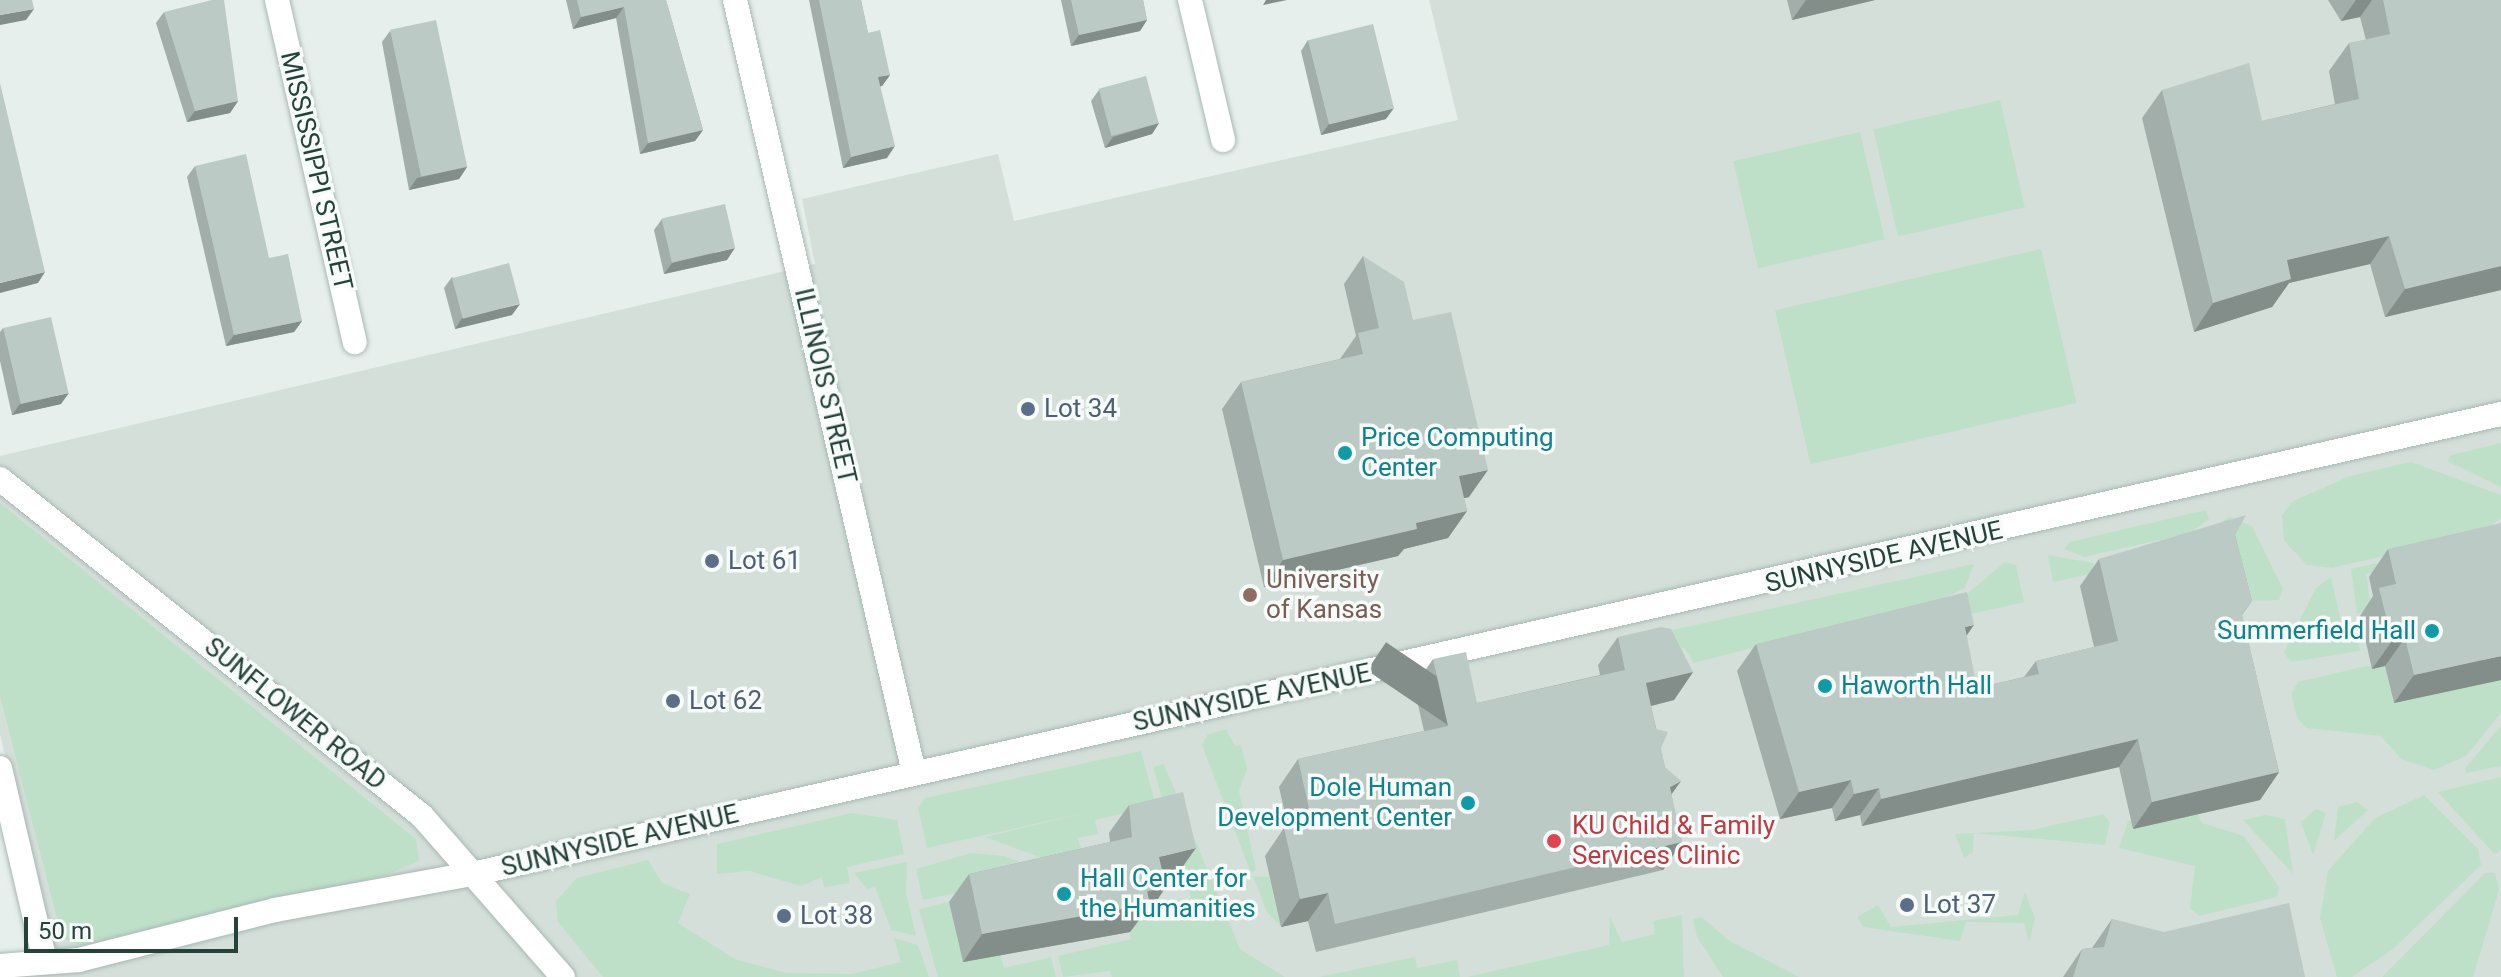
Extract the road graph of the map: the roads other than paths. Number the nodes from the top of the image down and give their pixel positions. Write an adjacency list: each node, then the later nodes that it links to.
1 (277, 0): 5 (street, MISSISSIPPI STREET)
2 (735, 0): 9 (street, ILLINOIS STREET)
3 (1190, 0): 4 (street)
4 (1223, 140)
5 (355, 342)
6 (2501, 414): 9 (street, SUNNYSIDE AVENUE)
7 (0, 479): 10 (street, SUNFLOWER ROAD)
8 (0, 768): 11 (street)
9 (914, 773): 10 (street, SUNNYSIDE AVENUE)
10 (477, 873): 11 (street, SUNNYSIDE AVENUE); 13 (street, SUNFLOWER ROAD)
11 (45, 962): 12 (street, SUNNYSIDE AVENUE)
12 (0, 966)
13 (563, 977)

